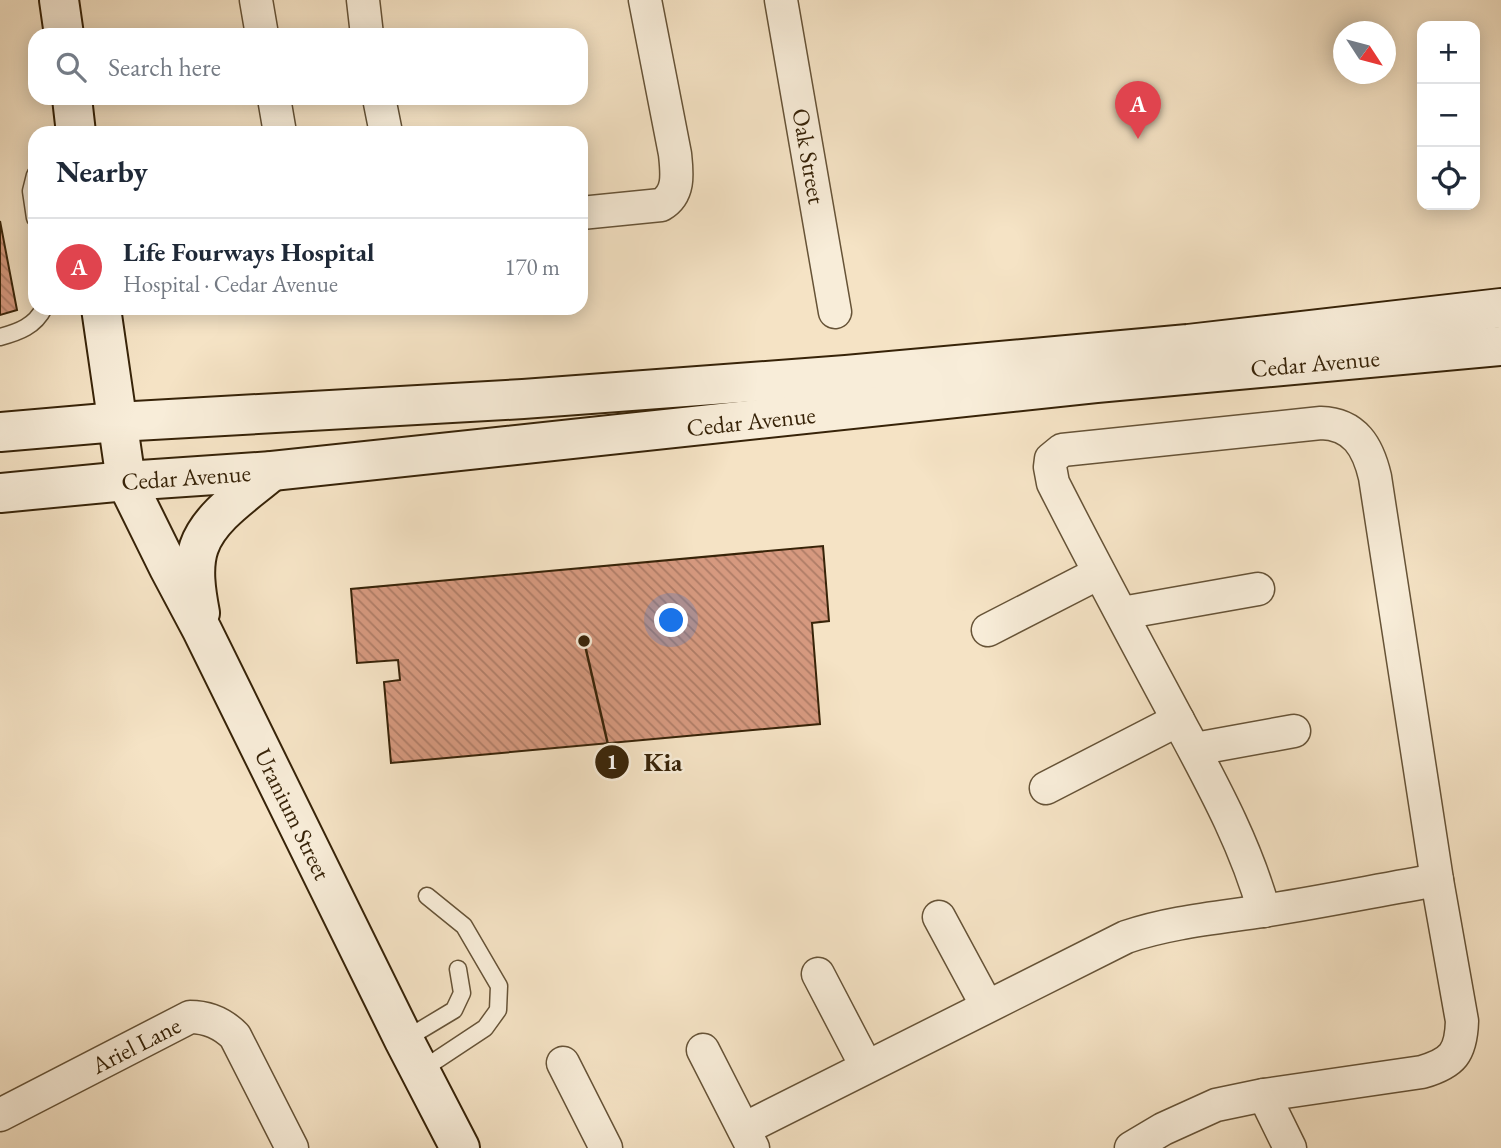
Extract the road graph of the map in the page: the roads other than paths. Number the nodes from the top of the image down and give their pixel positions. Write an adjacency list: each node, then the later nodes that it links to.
1 (59, 0): 6 (main road)
2 (256, 0): 7 (street)
3 (363, 0): 8 (street)
4 (645, 0): 15 (street)
5 (781, 0): 17 (street, Oak Street)
6 (63, 28)
7 (261, 28)
8 (366, 28)
9 (73, 105): 12 (main road)
10 (275, 105): 13 (street)
11 (380, 105): 14 (street)
12 (75, 126)
13 (279, 126)
14 (385, 126)
15 (588, 212)
16 (1501, 308): 22 (main road, Cedar Avenue)
17 (835, 312)
18 (40, 315): 20 (lane)
19 (101, 315): 22 (main road, Uranium Street)
20 (0, 337)
21 (1501, 346): 24 (main road, Cedar Avenue)
22 (117, 422): 23 (main road, Cedar Avenue); 25 (main road, Uranium Street)
23 (0, 432)
24 (272, 471): 25 (main road, Cedar Avenue); 30 (main road)
25 (126, 481): 26 (main road, Cedar Avenue); 30 (main road, Uranium Street)
26 (0, 493)
27 (1099, 573): 29 (street); 31 (street); 36 (street)
28 (1258, 589): 29 (street)
29 (1122, 613): 32 (street)
30 (202, 630): 44 (main road, Uranium Street)
31 (988, 630)
32 (1178, 720): 34 (street); 35 (street)
33 (1294, 731): 34 (street)
34 (1195, 750): 38 (street)
35 (1046, 788)
36 (1437, 880): 38 (street); 47 (street)
37 (427, 895): 44 (lane)
38 (1264, 911): 42 (street)
39 (939, 917): 42 (street)
40 (458, 968): 44 (lane)
41 (818, 974): 46 (street)
42 (987, 1006): 46 (street)
43 (702, 1050): 49 (street)
44 (412, 1055): 51 (main road, Uranium Street)
45 (563, 1063): 52 (street)
46 (866, 1066): 49 (street)
47 (1264, 1095): 53 (street); 54 (street)
48 (0, 1115): 50 (street, Ariel Lane)
49 (748, 1138)
50 (292, 1148)
51 (460, 1148)
52 (606, 1148)
53 (1131, 1148)
54 (1290, 1148)

